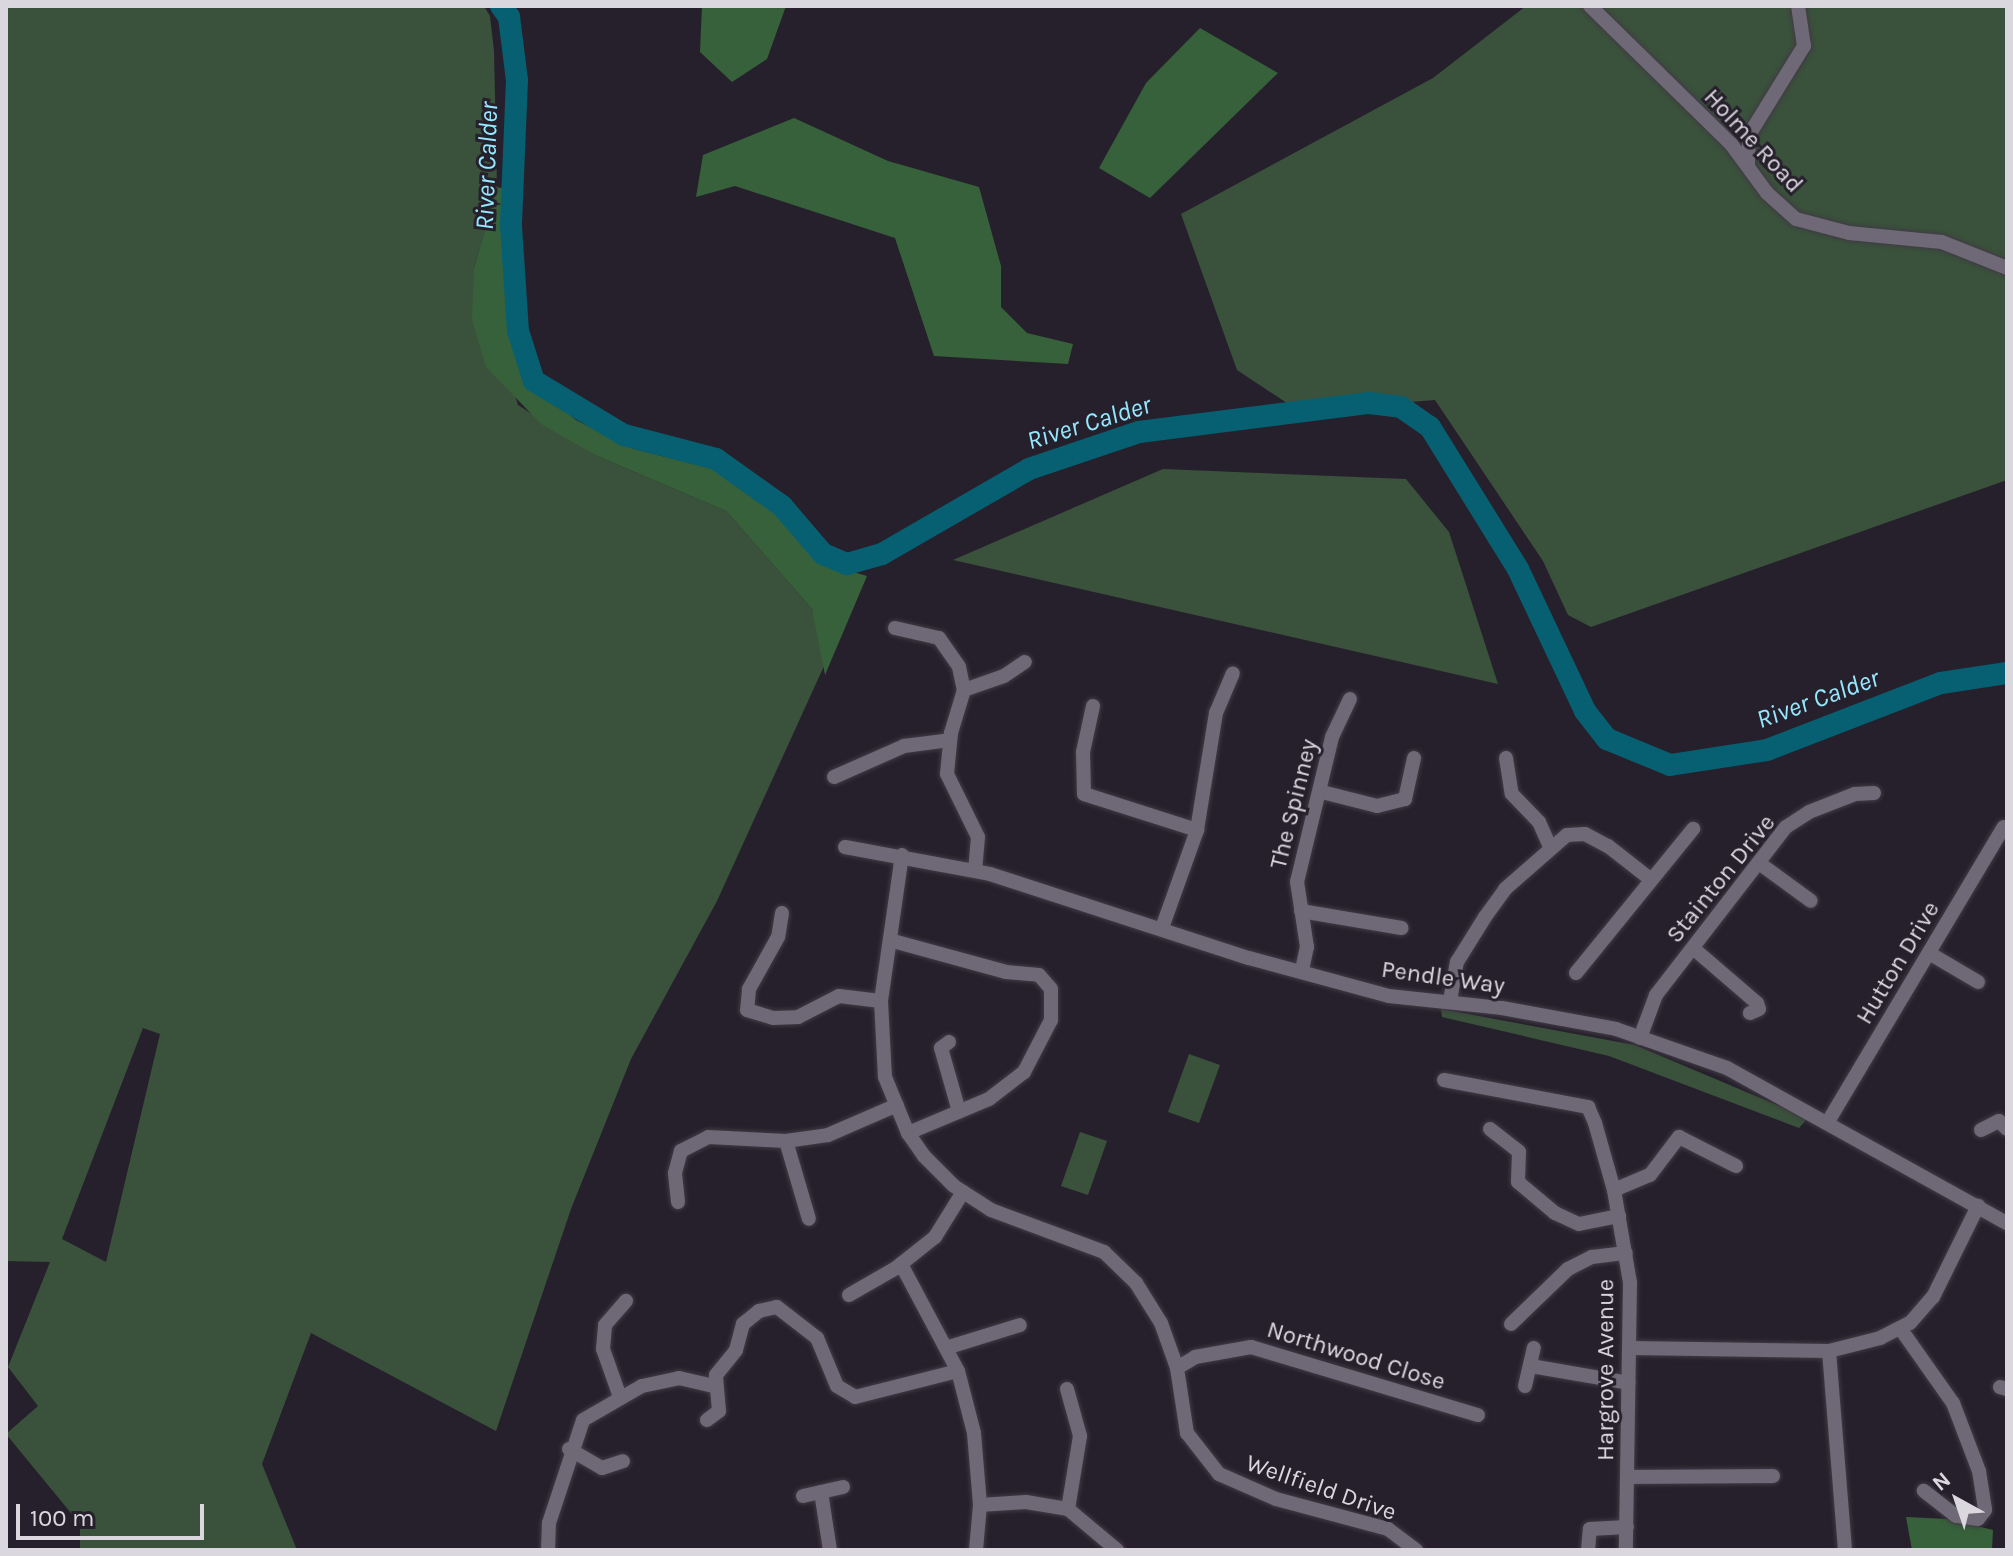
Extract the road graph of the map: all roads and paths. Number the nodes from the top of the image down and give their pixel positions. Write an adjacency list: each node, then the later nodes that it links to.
1 (1590, 6): 3 (street, Holme Road)
2 (1798, 6): 3 (street)
3 (1748, 165): 4 (street, Holme Road)
4 (2007, 268)
5 (895, 628): 8 (street)
6 (1025, 662): 8 (street)
7 (1233, 673): 19 (street)
8 (964, 690): 11 (street)
9 (1350, 699): 15 (street, The Spinney)
10 (1093, 706): 19 (street)
11 (950, 740): 14 (street); 25 (street)
12 (1414, 758): 15 (street)
13 (1506, 758): 21 (street)
14 (834, 777)
15 (1322, 792): 28 (street, The Spinney)
16 (1874, 793): 24 (street, Stainton Drive)
17 (2004, 827): 22 (street, Hutton Drive)
18 (1693, 829): 26 (street)
19 (1196, 833): 30 (street)
20 (845, 847): 23 (street, Pendle Way)
21 (1550, 847): 26 (street); 39 (street)
22 (2000, 849): 34 (street, Hutton Drive)
23 (902, 855): 25 (street, Pendle Way); 32 (street, Wellfield Drive)
24 (1759, 863): 27 (street); 33 (street, Stainton Drive)
25 (975, 870): 30 (street, Pendle Way)
26 (1649, 878): 36 (street)
27 (1811, 901)
28 (1301, 911): 31 (street); 35 (street, The Spinney)
29 (782, 913): 38 (street)
30 (1162, 928): 35 (street, Pendle Way)
31 (1402, 928)
32 (893, 941): 38 (street, Wellfield Drive); 45 (street)
33 (1693, 948): 40 (street); 41 (street, Stainton Drive)
34 (1929, 953): 37 (street); 46 (street, Hutton Drive)
35 (1302, 970): 39 (street, Pendle Way)
36 (1576, 973)
37 (1978, 982)
38 (881, 1001): 44 (street, Wellfield Drive)
39 (1450, 1001): 41 (street, Pendle Way)
40 (1750, 1013)
41 (1640, 1038): 46 (street, Pendle Way)
42 (949, 1042): 45 (street)
43 (1444, 1080): 53 (street, Hargrove Avenue)
44 (897, 1105): 50 (street, Wellfield Drive); 51 (street)
45 (959, 1111): 50 (street)
46 (1829, 1120): 56 (street, Pendle Way)
47 (1490, 1129): 57 (street)
48 (2007, 1129): 49 (street)
49 (1981, 1130)
50 (908, 1133): 54 (street, Wellfield Drive)
51 (786, 1141): 55 (street); 58 (street)
52 (1736, 1166): 53 (street)
53 (1614, 1190): 57 (street, Hargrove Avenue)
54 (963, 1192): 61 (street); 72 (street, Wellfield Drive)
55 (678, 1202)
56 (1978, 1206): 59 (street, Pendle Way); 66 (street)
57 (1619, 1216): 60 (street, Hargrove Avenue)
58 (809, 1219)
59 (2007, 1223)
60 (1626, 1253): 64 (street); 69 (street, Hargrove Avenue)
61 (901, 1264): 62 (street); 67 (street)
62 (849, 1295)
63 (626, 1301): 78 (street)
64 (1511, 1324)
65 (1020, 1325): 67 (street)
66 (1900, 1328): 70 (street); 86 (street)
67 (949, 1347): 73 (street)
68 (1534, 1348): 71 (street)
69 (1632, 1348): 70 (street); 74 (street, Hargrove Avenue)
70 (1829, 1351): 99 (street)
71 (1531, 1366): 74 (street); 76 (street)
72 (1177, 1368): 79 (street, Northwood Close); 96 (street, Wellfield Drive)
73 (958, 1371): 75 (street); 89 (street)
74 (1629, 1383): 84 (street, Hargrove Avenue)
75 (715, 1386): 78 (street); 80 (street)
76 (1525, 1386)
77 (1067, 1389): 90 (street)
78 (620, 1397): 81 (street)
79 (1478, 1415)
80 (707, 1420)
81 (569, 1449): 82 (street); 92 (street)
82 (623, 1461)
83 (1773, 1476): 84 (street)
84 (1628, 1477): 91 (street, Hargrove Avenue)
85 (843, 1487): 87 (street)
86 (1924, 1491)
87 (821, 1492): 88 (street); 93 (street)
88 (803, 1496)
89 (980, 1505): 90 (street); 94 (street)
90 (1068, 1509): 95 (street)
91 (1627, 1527): 97 (street); 98 (street, Hargrove Avenue)
92 (548, 1550)
93 (830, 1550)
94 (976, 1550)
95 (1117, 1550)
96 (1416, 1550)
97 (1588, 1550)
98 (1626, 1550)
99 (1845, 1550)

